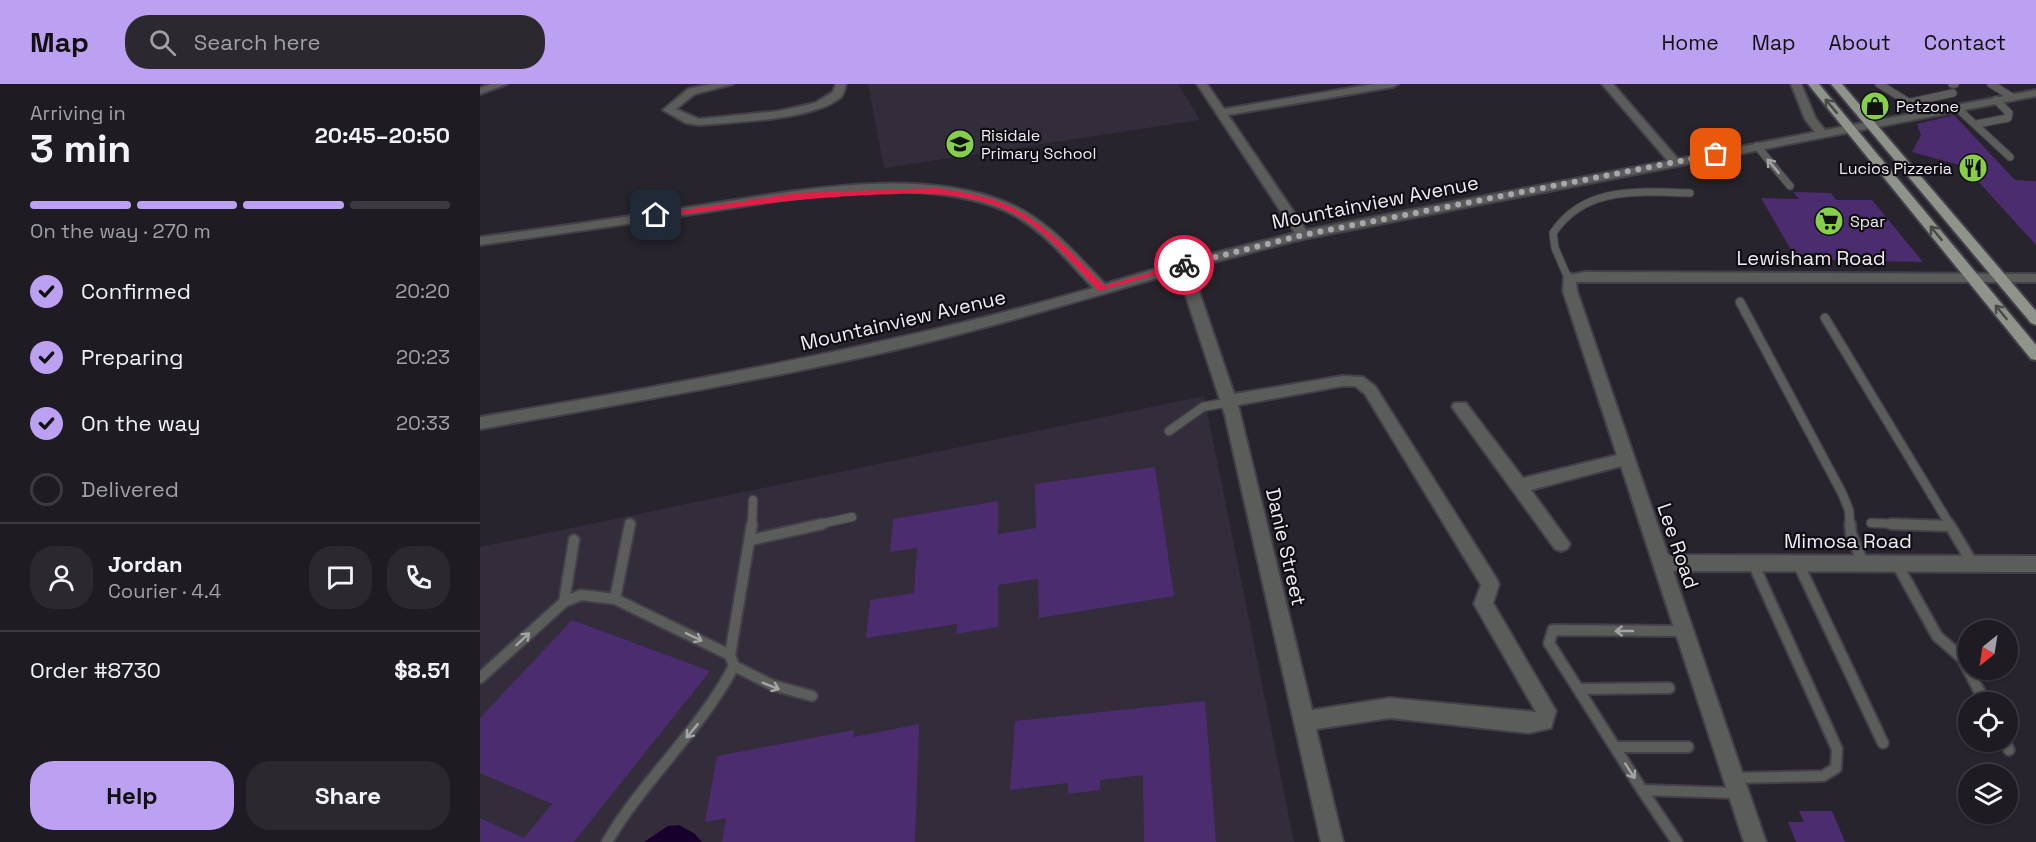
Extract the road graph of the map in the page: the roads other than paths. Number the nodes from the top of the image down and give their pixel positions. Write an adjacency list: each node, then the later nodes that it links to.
1 (502, 84): 12 (street)
2 (728, 84): 3 (street)
3 (841, 84)
4 (1202, 84): 19 (street)
5 (1393, 84): 19 (street)
6 (1607, 84): 27 (street)
7 (1796, 84): 24 (street)
8 (1813, 84): 23 (main road, one-way to 8)
9 (1836, 84): 21 (main road)
10 (1879, 84): 17 (lane)
11 (1991, 84): 15 (lane)
12 (480, 91)
13 (1953, 93): 17 (lane)
14 (2036, 93): 15 (street, Mountainview Avenue)
15 (2012, 97): 16 (street, Mountainview Avenue)
16 (1996, 100): 18 (street, Mountainview Avenue); 22 (lane)
17 (1907, 103): 20 (lane)
18 (1956, 107): 20 (street, Mountainview Avenue); 22 (lane)
19 (1221, 113): 30 (street)
20 (1926, 113): 21 (street, Mountainview Avenue)
21 (1871, 124): 23 (street, Mountainview Avenue); 35 (main road)
22 (1977, 124): 26 (lane)
23 (1850, 128): 24 (street, Mountainview Avenue); 34 (main road, one-way to 23)
24 (1821, 133): 25 (street, Mountainview Avenue)
25 (1757, 146): 27 (street, Mountainview Avenue); 28 (lane, one-way to 25)
26 (2010, 156)
27 (1675, 162): 30 (street, Mountainview Avenue)
28 (1790, 186)
29 (1690, 193): 33 (lane)
30 (1303, 235): 32 (street, Mountainview Avenue)
31 (480, 241): 37 (street)
32 (1183, 266): 37 (street, Mountainview Avenue); 42 (street, Danie Street)
33 (1577, 277): 34 (street, Lewisham Road); 46 (street, Lee Road)
34 (1973, 278): 35 (street, Lewisham Road); 41 (main road, one-way to 34)
35 (2002, 278): 36 (street, Lewisham Road); 40 (main road)
36 (2036, 278)
37 (1102, 289): 44 (street, Mountainview Avenue)
38 (1740, 302): 59 (lane)
39 (1825, 318): 52 (lane)
40 (2036, 320)
41 (2036, 355)
42 (1229, 401): 45 (lane); 72 (street, Danie Street); 72 (street)
43 (1460, 407): 47 (street)
44 (480, 423)
45 (1169, 431)
46 (1625, 459): 47 (street); 56 (street, Lee Road)
47 (1519, 486): 55 (street)
48 (753, 500): 54 (lane)
49 (852, 517): 54 (lane)
50 (1871, 523): 52 (lane)
51 (630, 524): 63 (lane)
52 (1950, 526): 61 (lane)
53 (574, 540): 64 (lane)
54 (751, 540): 66 (lane)
55 (1561, 544)
56 (1660, 563): 57 (street, Mimosa Road); 65 (street, Lee Road)
57 (1753, 563): 58 (street, Mimosa Road); 76 (lane)
58 (1798, 563): 59 (street, Mimosa Road); 73 (lane)
59 (1863, 563): 60 (street, Mimosa Road)
60 (1897, 564): 61 (street, Mimosa Road); 70 (lane)
61 (1972, 564): 62 (street, Mimosa Road)
62 (2036, 564)
63 (615, 600): 64 (lane); 66 (lane, one-way to 66)
64 (564, 602): 67 (lane, one-way to 64)
65 (1683, 631): 69 (lane, one-way to 69); 76 (street, Lee Road)
66 (732, 660): 71 (lane, one-way to 71); 78 (lane, one-way to 78)
67 (480, 678)
68 (1669, 688): 69 (lane)
69 (1578, 689): 74 (lane)
70 (1980, 692)
71 (812, 696)
72 (1304, 721): 79 (street, Danie Street)
73 (1882, 743)
74 (1615, 747): 75 (lane); 77 (lane, one-way to 77)
75 (1688, 747)
76 (1736, 786): 77 (lane); 81 (street, Lee Road)
77 (1642, 790): 80 (lane)
78 (607, 842)
79 (1332, 842)
80 (1677, 842)
81 (1755, 842)

